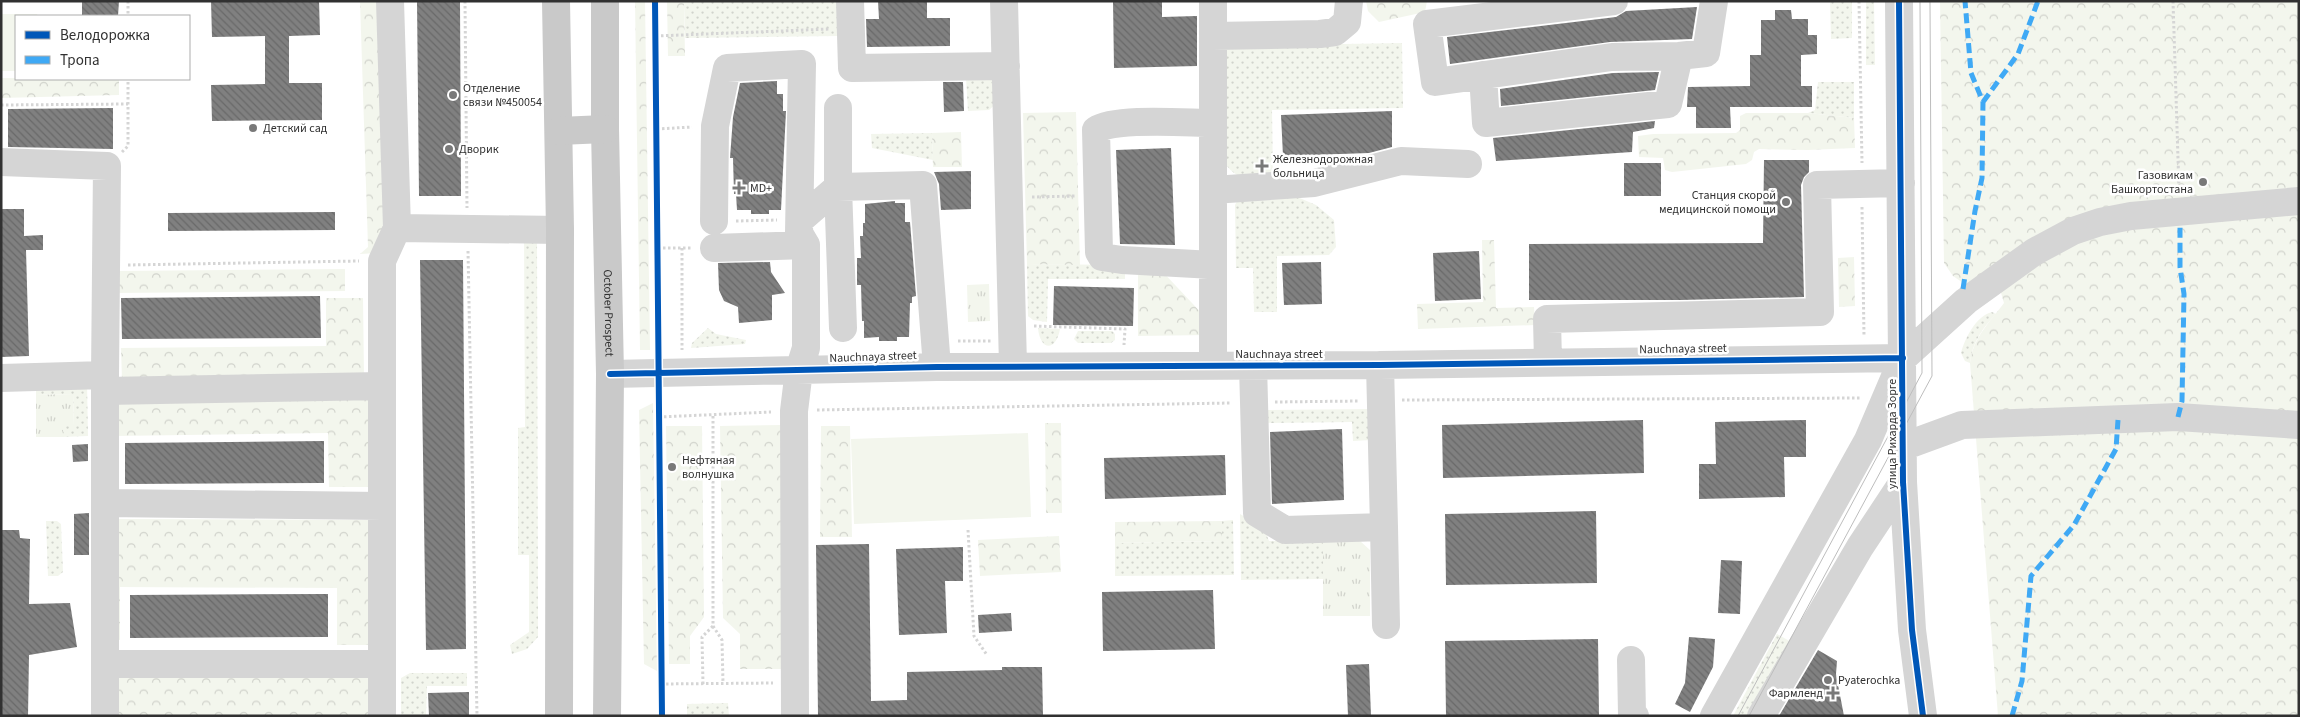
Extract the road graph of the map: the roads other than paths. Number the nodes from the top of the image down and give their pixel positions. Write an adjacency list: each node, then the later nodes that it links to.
1 (390, 1): 26 (street)
2 (556, 1): 18 (main road)
3 (605, 1): 17 (main road, October Prospect)
4 (850, 1): 13 (street)
5 (1004, 1): 13 (street)
6 (1213, 1): 11 (street)
7 (1349, 1): 11 (street)
8 (1614, 1): 14 (street)
9 (1714, 1): 12 (street)
10 (1898, 1): 21 (street, улица Рихарда Зорге)
11 (1213, 36): 16 (street)
12 (1679, 56): 14 (street); 14 (street)
13 (1006, 66): 36 (street)
14 (1483, 75)
15 (838, 108): 22 (street)
16 (1213, 123): 23 (street); 30 (street)
17 (605, 129): 18 (main road); 40 (main road, October Prospect)
18 (558, 131): 27 (main road)
19 (1, 162): 42 (street)
20 (1468, 164): 23 (street)
21 (1901, 183): 32 (street, улица Рихарда Зорге); 33 (street)
22 (838, 187): 28 (street); 31 (street); 38 (street)
23 (1213, 190): 30 (street)
24 (2299, 201): 32 (street)
25 (714, 221): 28 (street)
26 (398, 228): 27 (street); 43 (street)
27 (560, 230): 56 (main road)
28 (803, 233): 29 (street); 39 (street)
29 (714, 248)
30 (1213, 265): 37 (street)
31 (843, 328)
32 (1903, 358): 33 (street, Nauchnaya street); 45 (street, улица Рихарда Зорге); 60 (street)
33 (1548, 362): 35 (street, Nauchnaya street)
34 (1253, 365): 35 (street, Nauchnaya street); 37 (street, Nauchnaya street); 49 (street)
35 (1380, 365): 49 (street)
36 (1013, 366): 37 (street, Nauchnaya street); 38 (street, Nauchnaya street)
37 (1213, 366)
38 (938, 367): 39 (street, Nauchnaya street)
39 (799, 370): 40 (street, Nauchnaya street); 58 (street)
40 (610, 374): 57 (main road, October Prospect)
41 (1, 378): 42 (street)
42 (105, 383): 43 (street); 47 (street)
43 (382, 386): 48 (street)
44 (2299, 425): 45 (street)
45 (1902, 447): 46 (street, улица Рихарда Зорге)
46 (1903, 482): 61 (street); 62 (street, улица Рихарда Зорге)
47 (105, 503): 48 (street); 52 (street)
48 (382, 506): 53 (street)
49 (1384, 527): 50 (street)
50 (1386, 625)
51 (1631, 660): 59 (street)
52 (105, 664): 53 (street); 54 (street)
53 (382, 664): 55 (street)
54 (105, 716)
55 (382, 716)
56 (559, 716)
57 (607, 716)
58 (795, 716)
59 (1635, 716)
60 (1714, 716)
61 (1762, 716)
62 (1923, 716)

